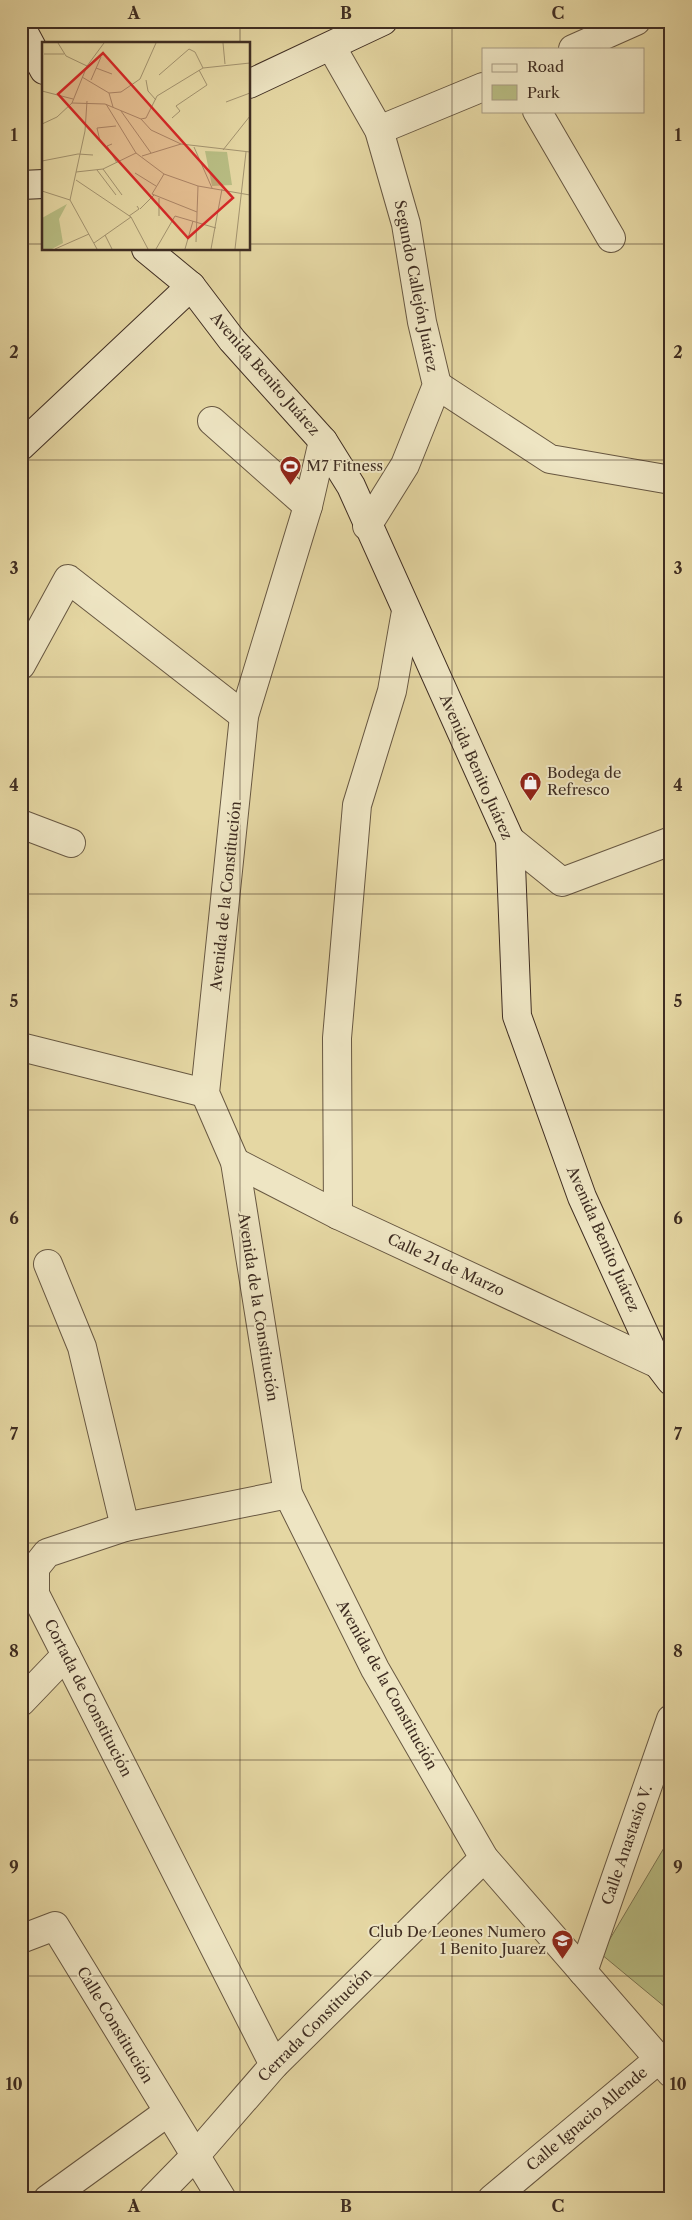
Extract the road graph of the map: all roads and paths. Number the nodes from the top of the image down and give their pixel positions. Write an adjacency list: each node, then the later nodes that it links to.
1 (383, 21): 4 (street)
2 (636, 21): 5 (street)
3 (21, 27): 6 (street)
4 (331, 46): 7 (street); 10 (street, Segundo Callejón Juárez)
5 (575, 48)
6 (42, 66)
7 (250, 84)
8 (482, 87): 10 (street)
9 (538, 112): 13 (street)
10 (379, 130): 16 (street, Segundo Callejón Juárez)
11 (42, 184): 12 (street)
12 (21, 185)
13 (611, 238)
14 (147, 250): 15 (street, Avenida Benito Juárez)
15 (191, 286): 18 (street, Avenida Benito Juárez); 19 (street)
16 (436, 385): 20 (street); 22 (street, Segundo Callejón Juárez)
17 (212, 421): 21 (street)
18 (323, 441): 21 (street, Avenida de la Constitución); 22 (street, Avenida Benito Juárez)
19 (21, 446)
20 (671, 480)
21 (308, 506): 25 (street, Avenida de la Constitución)
22 (368, 526): 23 (street, Avenida Benito Juárez)
23 (406, 611): 27 (street, Avenida Benito Juárez); 33 (street)
24 (21, 665): 25 (street)
25 (244, 716): 31 (street, Avenida de la Constitución)
26 (21, 824): 29 (street)
27 (510, 840): 28 (street); 35 (street, Avenida Benito Juárez)
28 (671, 841)
29 (71, 843)
30 (21, 1047): 31 (street)
31 (205, 1093): 32 (street, Avenida de la Constitución)
32 (235, 1162): 33 (street, Calle 21 de Marzo); 36 (street, Avenida de la Constitución)
33 (338, 1215): 35 (street, Calle 21 de Marzo)
34 (48, 1264): 37 (street)
35 (664, 1372)
36 (288, 1494): 37 (street, Cortada de Constitución); 42 (street, Avenida de la Constitución)
37 (125, 1527): 38 (street, Cortada de Constitución)
38 (28, 1595): 39 (street, Cortada de Constitución)
39 (66, 1655): 40 (street); 45 (street, Cortada de Constitución)
40 (21, 1702)
41 (671, 1719): 44 (street, Calle Anastasio V.)
42 (484, 1858): 44 (street, Avenida de la Constitución); 45 (street, Cerrada Constitución)
43 (21, 1939): 47 (street, Calle Constitución)
44 (583, 1972): 46 (street, Avenida de la Constitución)
45 (274, 2065): 48 (street, Cerrada Constitución)
46 (665, 2066): 52 (street, Calle Ignacio Allende)
47 (168, 2112): 48 (street, Calle Constitución); 49 (street)
48 (195, 2156): 50 (street, Cerrada Constitución); 51 (street, Calle Constitución)
49 (48, 2199)
50 (153, 2199)
51 (222, 2199)
52 (492, 2199)

